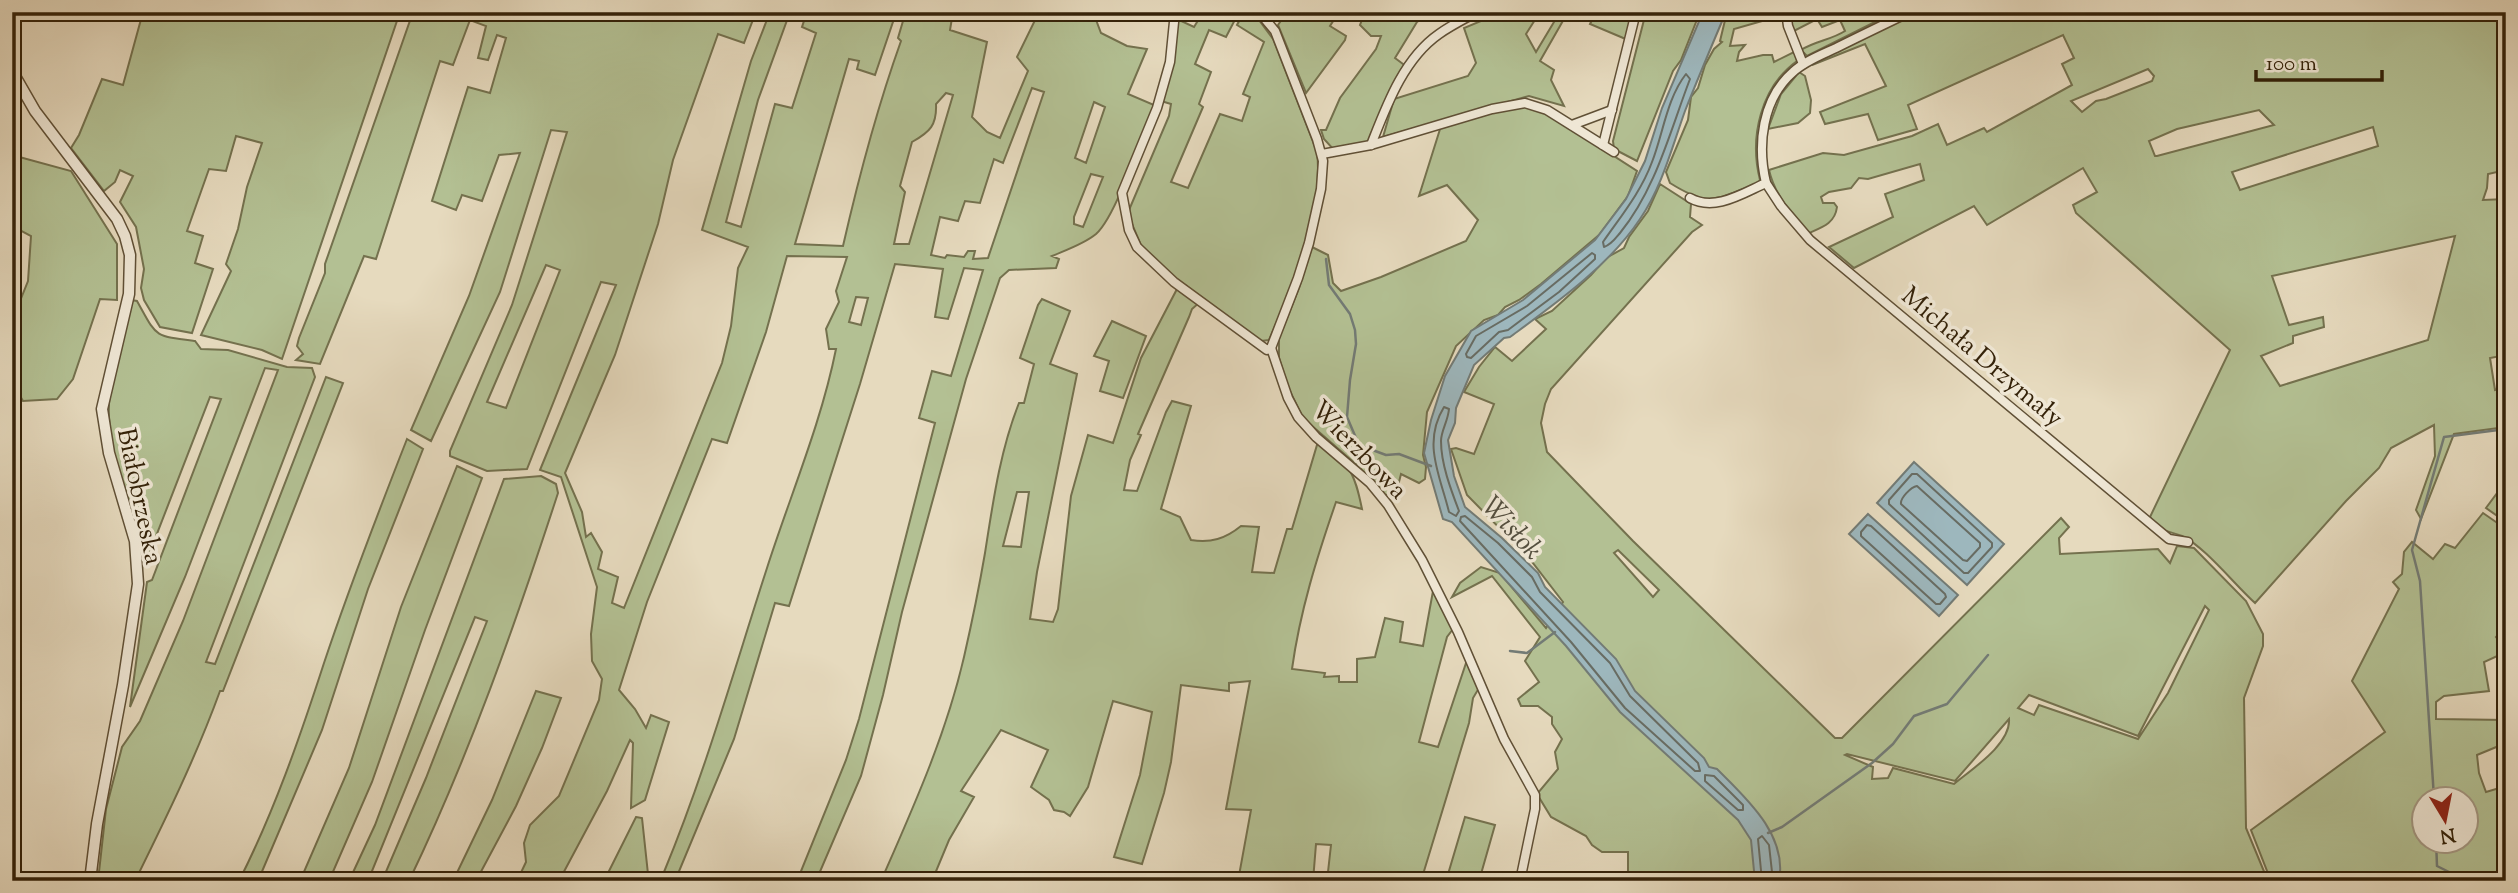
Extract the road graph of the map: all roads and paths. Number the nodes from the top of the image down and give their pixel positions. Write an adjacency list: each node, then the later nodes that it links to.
1 (1175, 12): 17 (street)
2 (1259, 12): 14 (street)
3 (1477, 12): 11 (street)
4 (1636, 12): 9 (street)
5 (1786, 12): 7 (street)
6 (1910, 12): 7 (street, Michała Drzymały)
7 (1803, 64): 15 (street, Michała Drzymały)
8 (12, 71): 19 (street, Białobrzeska)
9 (1612, 110): 10 (street); 12 (street)
10 (1572, 125): 11 (street); 12 (street)
11 (1371, 145): 14 (street)
12 (1603, 145): 13 (street)
13 (1614, 152)
14 (1322, 155): 17 (street)
15 (1766, 183): 16 (street); 18 (street, Michała Drzymały)
16 (1690, 198)
17 (1271, 348): 20 (street, Wierzbowa)
18 (2188, 542)
19 (90, 881)
20 (1520, 881)

